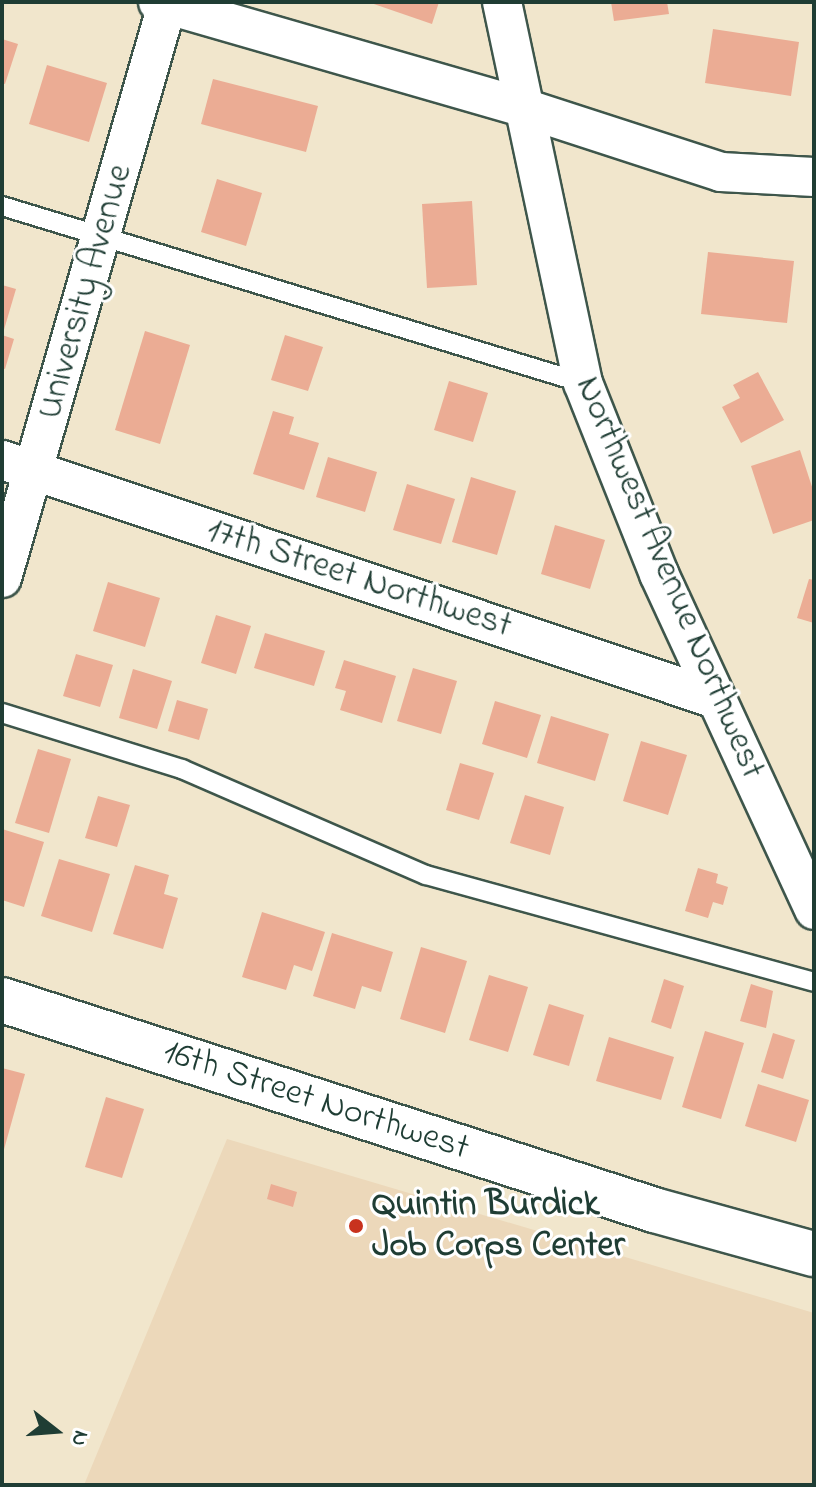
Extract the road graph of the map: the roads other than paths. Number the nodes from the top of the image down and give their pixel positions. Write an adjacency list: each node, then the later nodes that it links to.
1 (502, 2): 3 (street, Northwest Avenue Northwest)
2 (163, 4): 3 (street); 6 (street, University Avenue)
3 (521, 107): 4 (street); 7 (street, Northwest Avenue Northwest)
4 (814, 177)
5 (2, 206): 6 (lane)
6 (104, 236): 7 (lane); 8 (street, University Avenue)
7 (583, 383): 10 (street, Northwest Avenue Northwest)
8 (18, 465): 9 (street, University Avenue); 10 (street, 17th Street Northwest)
9 (2, 578)
10 (716, 699): 12 (street, Northwest Avenue Northwest)
11 (2, 713): 13 (lane)
12 (814, 910)
13 (814, 982)
14 (2, 1000): 15 (street, 16th Street Northwest)
15 (814, 1254)

